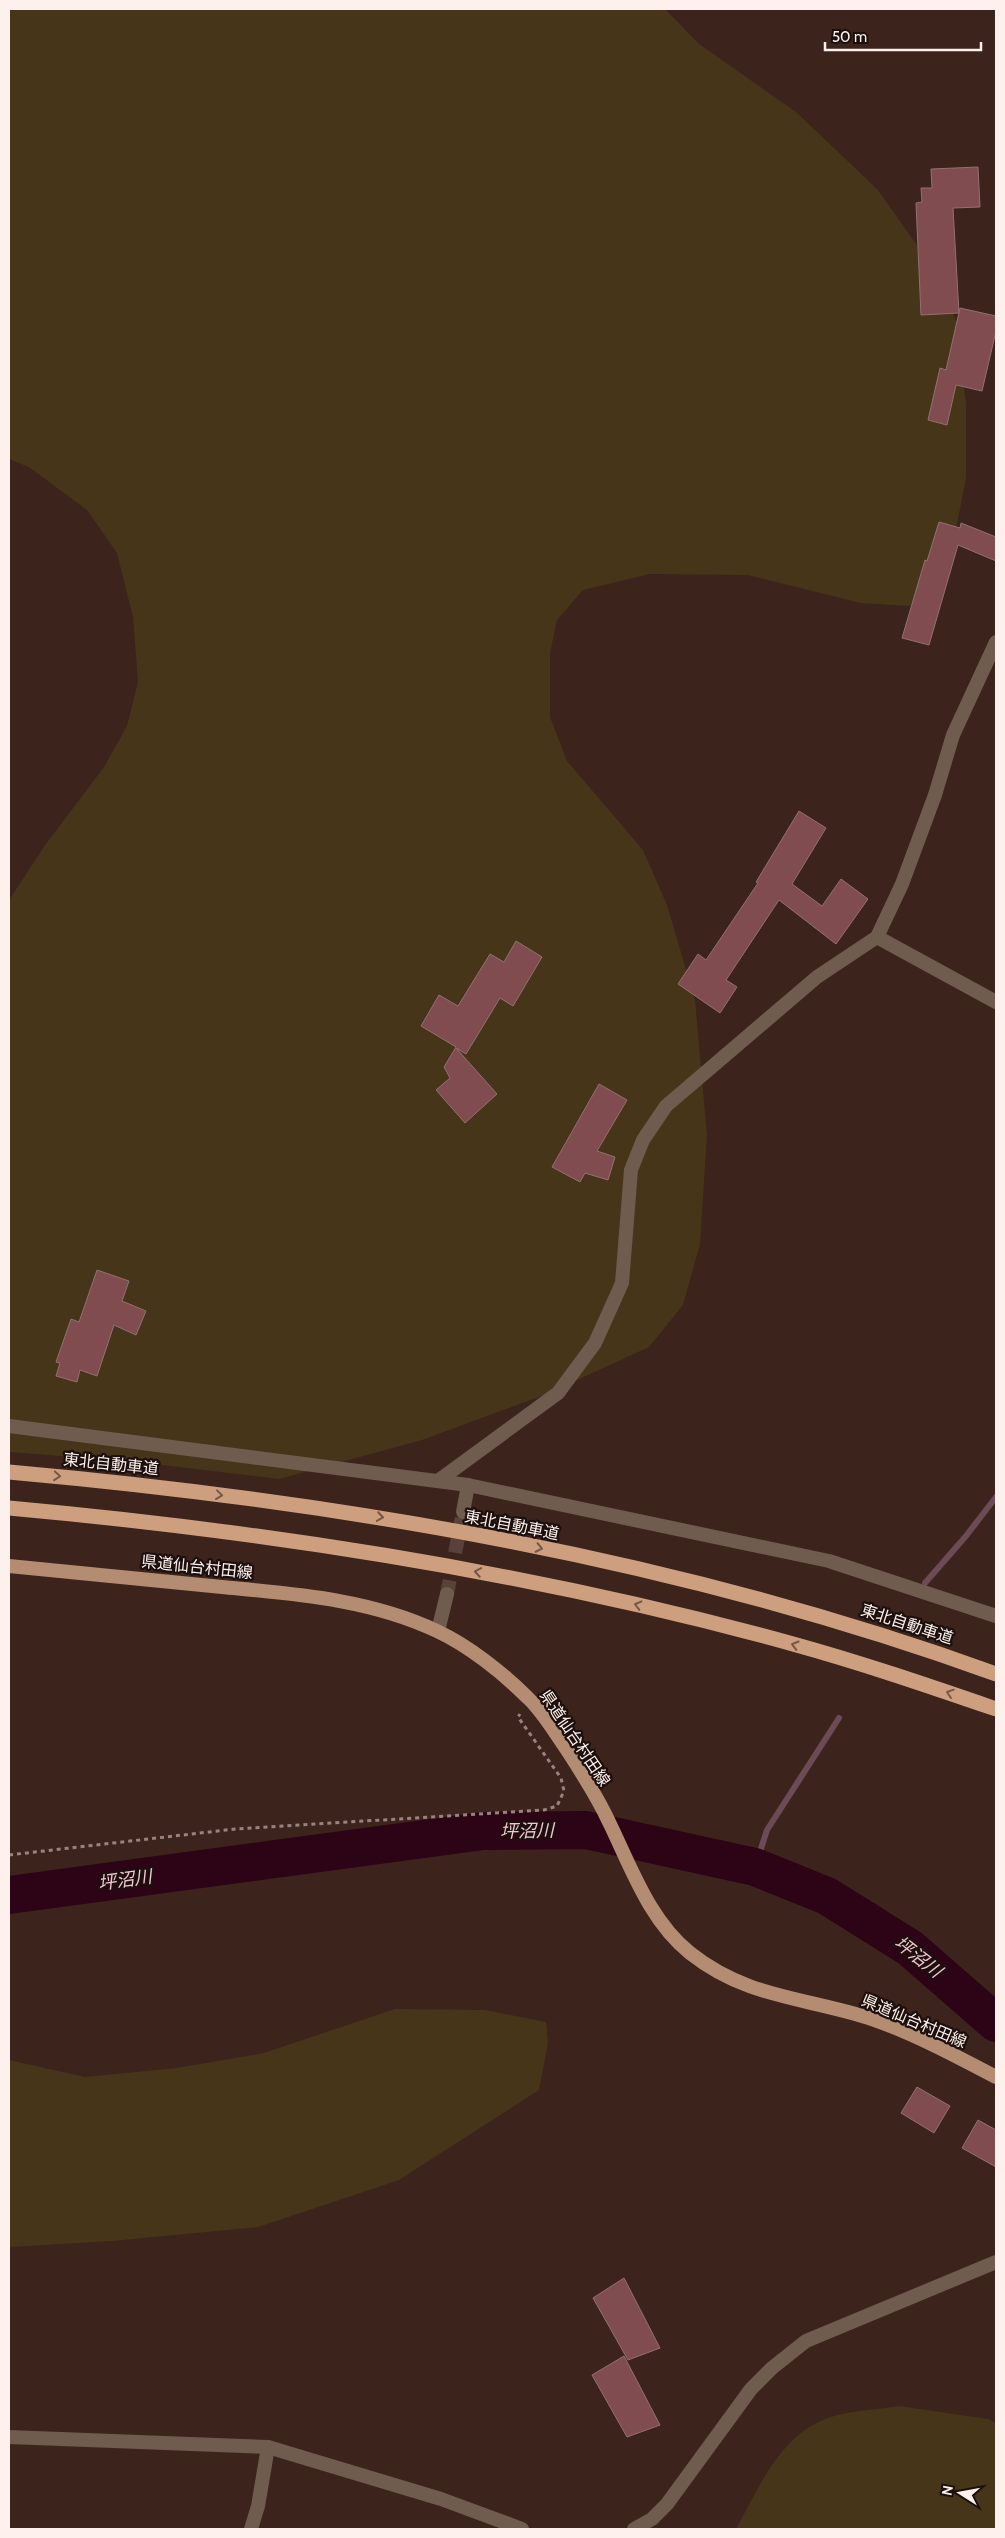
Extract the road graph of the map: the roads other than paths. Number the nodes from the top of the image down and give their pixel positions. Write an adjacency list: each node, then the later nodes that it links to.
1 (996, 642): 2 (street)
2 (877, 938): 3 (street); 6 (street)
3 (996, 1002)
4 (9, 1426): 6 (street)
5 (9, 1472): 14 (highway, 東北自動車道, one-way to 14)
6 (438, 1481): 7 (street)
7 (468, 1486): 9 (street); 12 (street)
8 (9, 1508): 15 (highway, one-way to 8)
9 (463, 1512)
10 (9, 1566): 13 (main road, 県道仙台村田線)
11 (447, 1594): 13 (street)
12 (996, 1616)
13 (438, 1631): 16 (main road, 県道仙台村田線)
14 (996, 1674)
15 (996, 1709)
16 (996, 2077)
17 (996, 2262): 22 (street)
18 (9, 2437): 19 (street)
19 (268, 2447): 20 (street); 21 (street)
20 (251, 2529)
21 (522, 2529)
22 (634, 2529)

